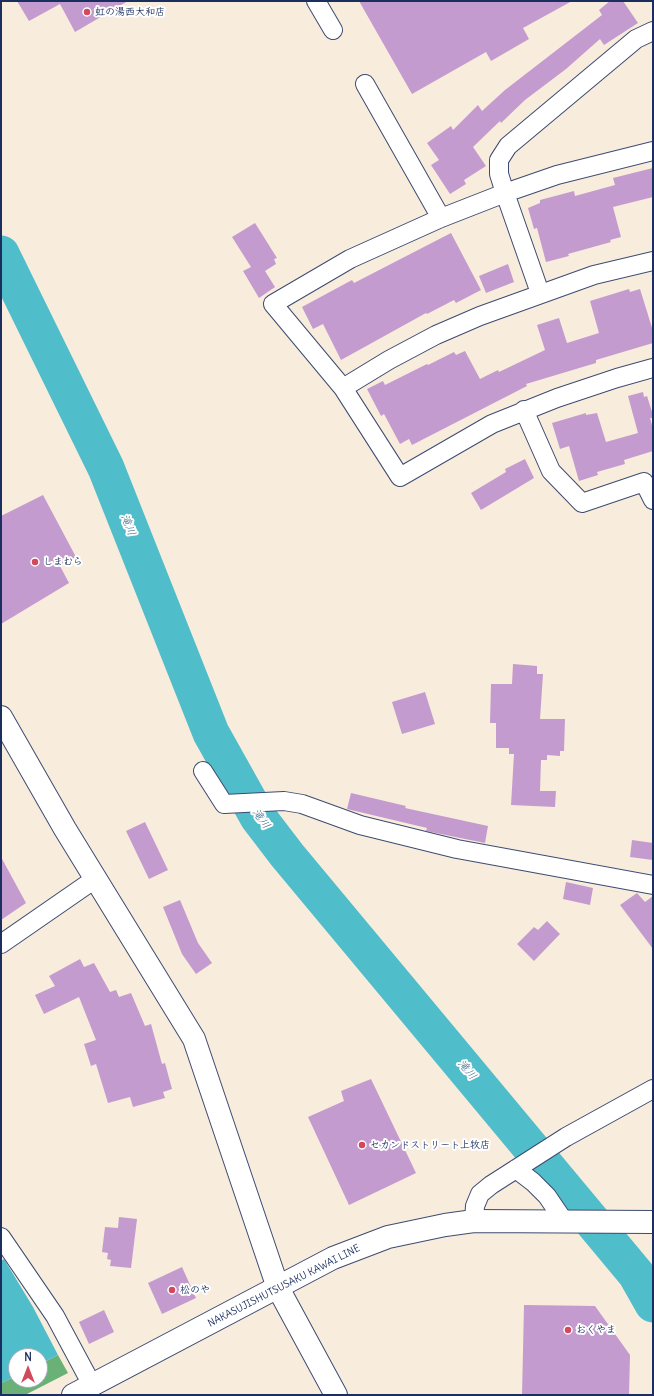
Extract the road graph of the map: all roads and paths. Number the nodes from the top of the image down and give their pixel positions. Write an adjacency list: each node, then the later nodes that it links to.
1 (316, 1): 2 (street)
2 (333, 30)
3 (653, 31): 6 (street)
4 (365, 84): 7 (street)
5 (653, 151): 6 (street)
6 (505, 193): 7 (street); 9 (street)
7 (441, 218): 11 (street)
8 (653, 261): 9 (street)
9 (540, 293): 11 (street)
10 (653, 368): 12 (street)
11 (343, 388): 12 (street)
12 (524, 410): 13 (street)
13 (653, 500)
14 (1, 717): 16 (street)
15 (203, 772): 17 (street)
16 (95, 879): 18 (street); 25 (street)
17 (653, 884)
18 (1, 944)
19 (653, 1089): 20 (street)
20 (516, 1169): 21 (street); 22 (street)
21 (474, 1221): 22 (street, NAKASUJISHUTSUSAKU KAWAI LINE); 25 (street, NAKASUJISHUTSUSAKU KAWAI LINE)
22 (564, 1221): 23 (street, NAKASUJISHUTSUSAKU KAWAI LINE)
23 (643, 1222)
24 (1, 1237): 26 (street)
25 (278, 1288): 26 (street, NAKASUJISHUTSUSAKU KAWAI LINE); 27 (street)
26 (83, 1390)
27 (336, 1395)

